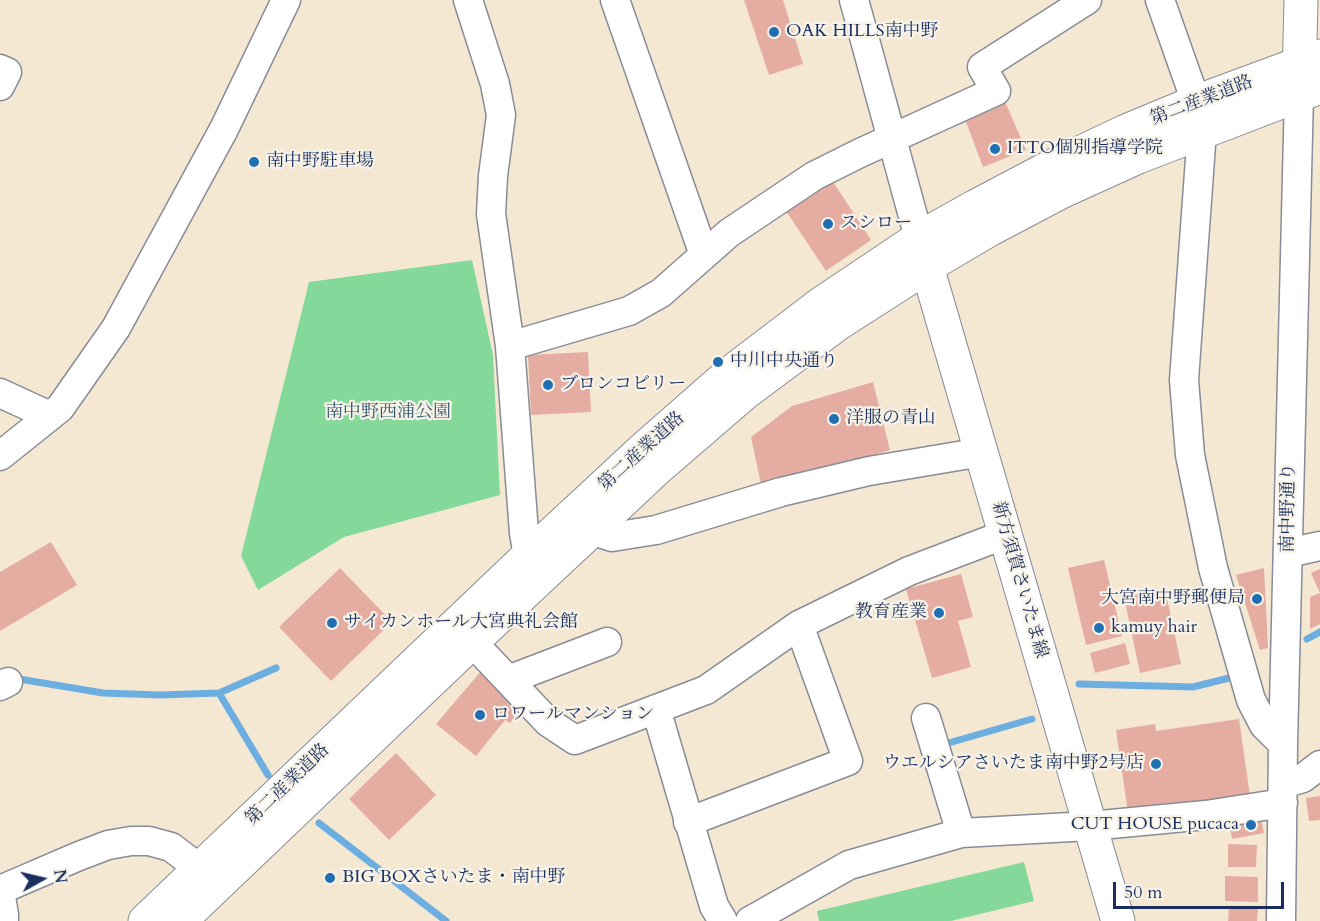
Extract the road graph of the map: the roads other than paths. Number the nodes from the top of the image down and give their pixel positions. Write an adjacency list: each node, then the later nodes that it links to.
1 (286, 0): 17 (street)
2 (468, 0): 15 (street)
3 (615, 0): 14 (street)
4 (854, 0): 12 (street)
5 (1087, 0): 12 (street)
6 (1160, 0): 11 (street)
7 (1301, 0): 9 (main road)
8 (0, 69): 10 (street)
9 (1309, 75): 11 (main road, 第二産業道路); 23 (street, 南中野通り)
10 (0, 86)
11 (1199, 117): 13 (main road, 第二産業道路); 31 (street)
12 (892, 139): 13 (street); 14 (street)
13 (923, 252): 18 (main road, 新方須賀さいたま線); 20 (main road, 第二産業道路); 24 (main road, 第二産業道路)
14 (704, 255): 15 (street)
15 (510, 346): 24 (street)
16 (0, 393): 17 (street)
17 (50, 416): 19 (street)
18 (982, 452): 20 (street); 21 (main road, 新方須賀さいたま線)
19 (0, 456)
20 (591, 530): 26 (main road, 第二産業道路)
21 (1005, 534): 25 (street); 35 (main road, 新方須賀さいたま線)
22 (1320, 546): 23 (street)
23 (1288, 553): 31 (street, 南中野通り)
24 (528, 556): 37 (main road, 第二産業道路)
25 (799, 625): 29 (street); 34 (street)
26 (472, 642): 28 (street); 41 (main road, 第二産業道路)
27 (607, 642): 28 (street)
28 (508, 680): 29 (street)
29 (656, 709): 34 (street)
30 (926, 718): 36 (street)
31 (1283, 744): 33 (street, 南中野通り)
32 (1320, 765): 33 (street)
33 (1283, 793): 35 (street); 45 (street, 南中野通り)
34 (688, 822): 42 (street)
35 (1090, 826): 36 (street); 44 (main road, 新方須賀さいたま線)
36 (961, 833): 43 (street)
37 (200, 869): 38 (street); 40 (main road, 第二産業道路)
38 (0, 890): 39 (street)
39 (4, 921)
40 (145, 921)
41 (180, 921)
42 (723, 921)
43 (750, 921)
44 (1118, 921)
45 (1281, 921)

